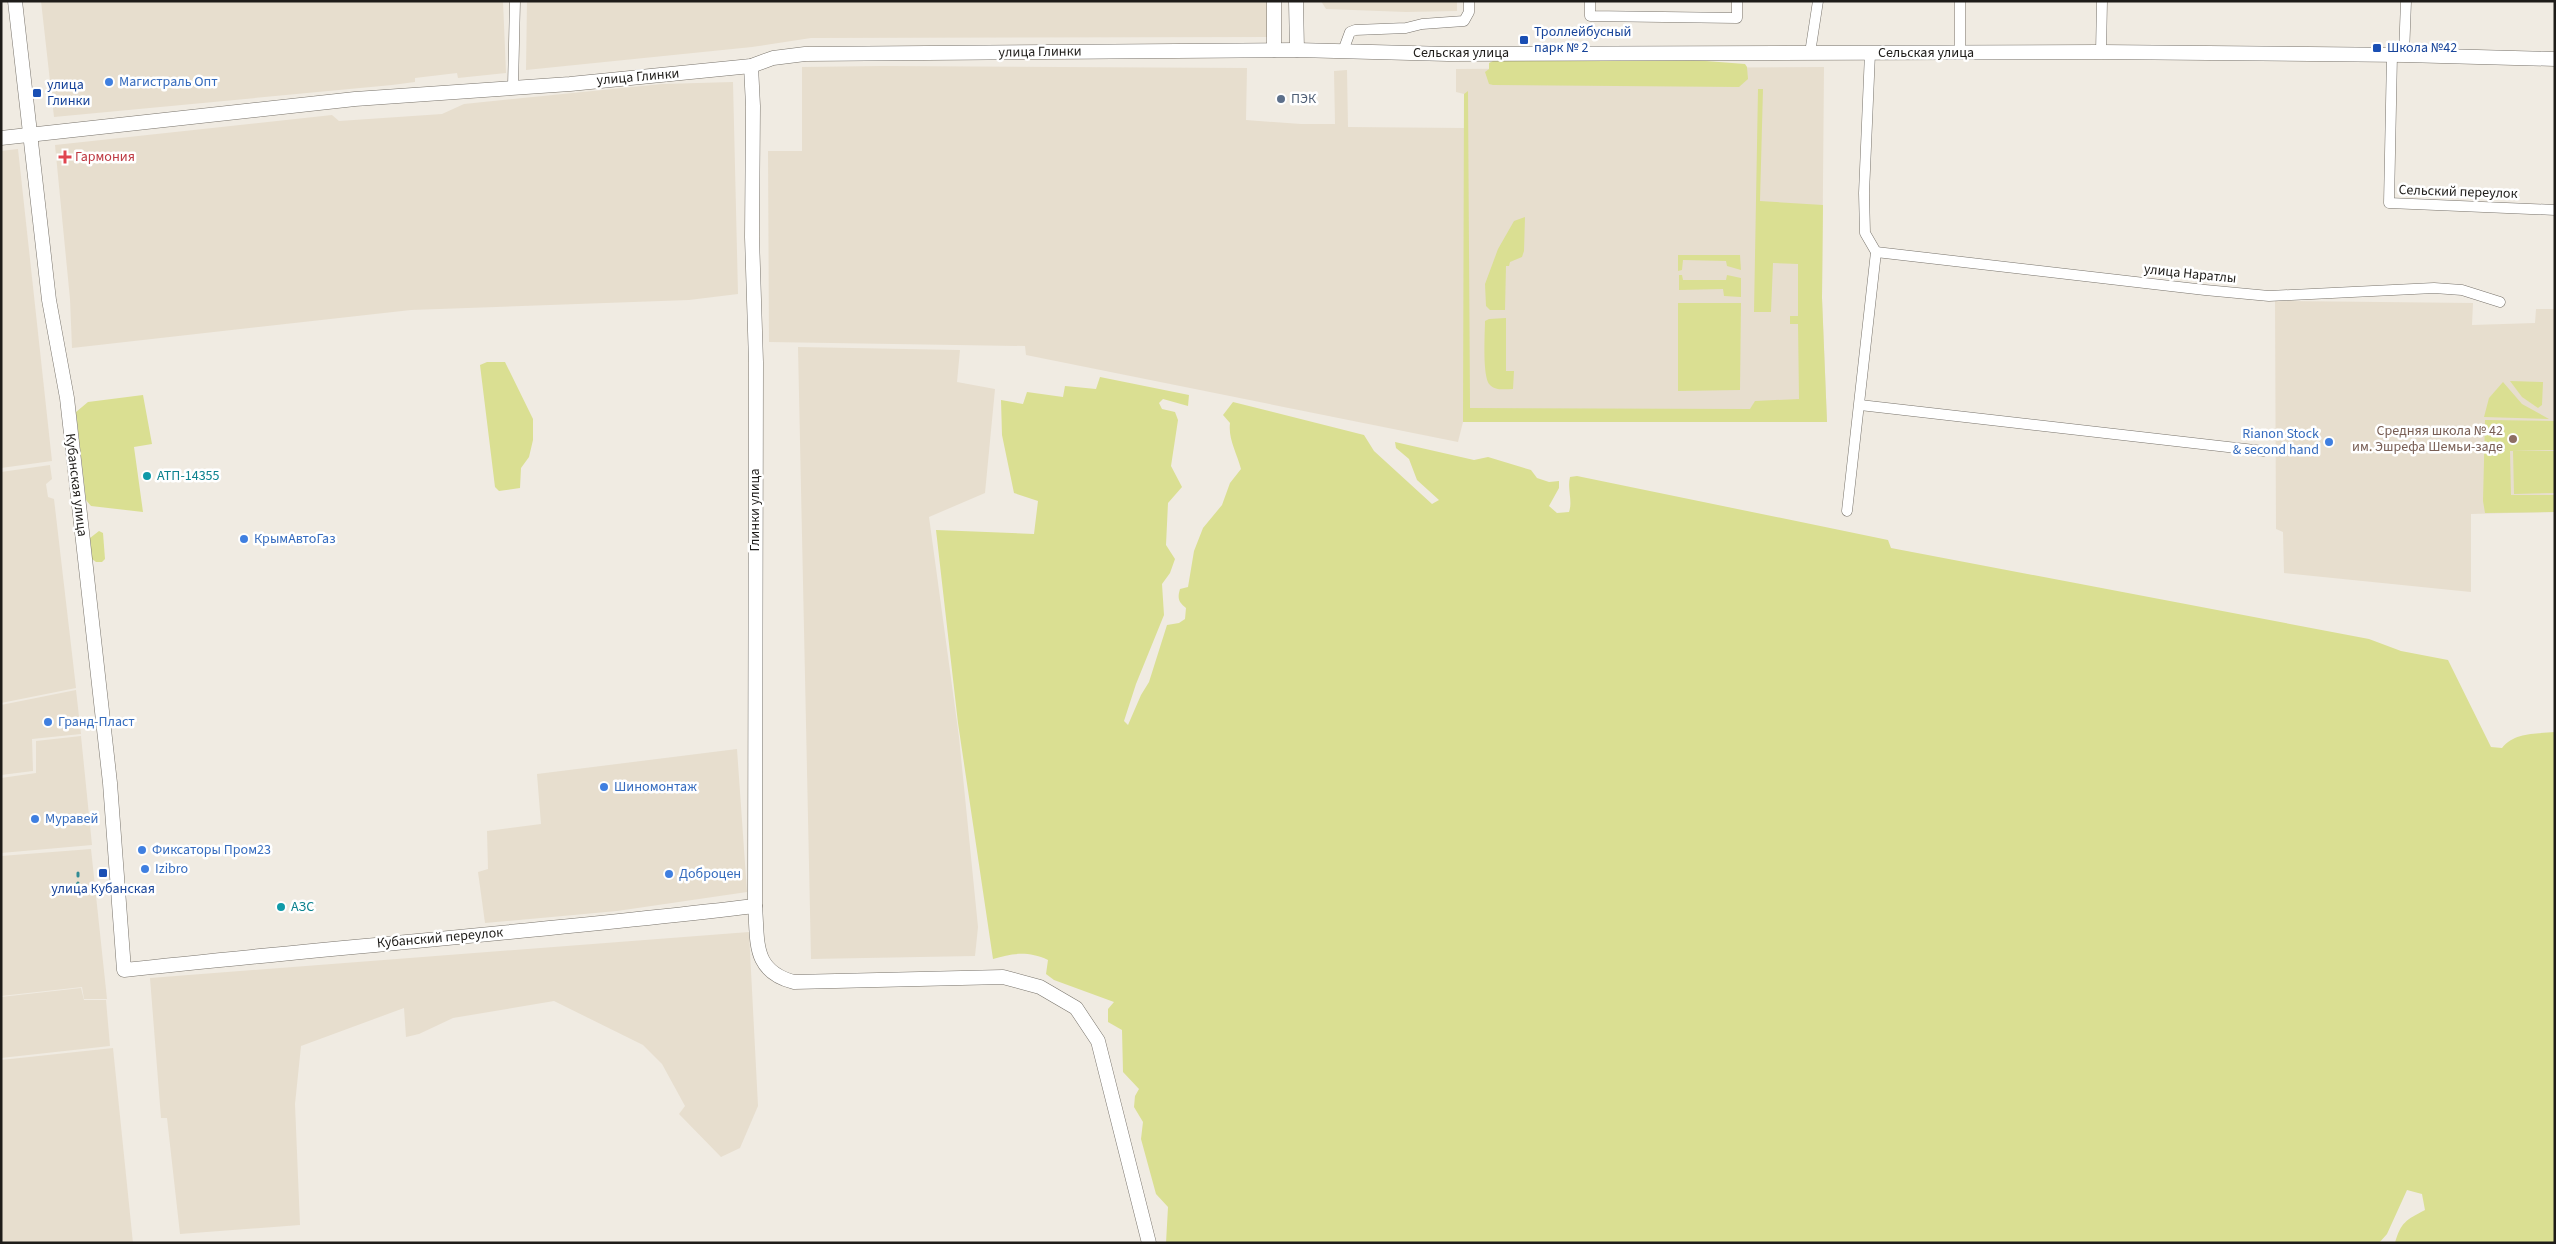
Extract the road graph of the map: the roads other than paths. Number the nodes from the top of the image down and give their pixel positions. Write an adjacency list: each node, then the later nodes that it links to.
1 (16, 1): 23 (main road, Кубанская улица)
2 (515, 1): 22 (street)
3 (1274, 1): 12 (main road)
4 (1296, 1): 13 (main road)
5 (1469, 1): 14 (street)
6 (1590, 1): 7 (street)
7 (1737, 1)
8 (1818, 1): 16 (street)
9 (1960, 1): 18 (street)
10 (2102, 1): 15 (street)
11 (2406, 1): 19 (street)
12 (1274, 50): 13 (main road, улица Глинки); 21 (main road, улица Глинки)
13 (1297, 50): 14 (main road, Сельская улица)
14 (1343, 51): 16 (main road, Сельская улица)
15 (2101, 52): 18 (main road, Сельская улица); 19 (main road, Сельская улица)
16 (1810, 53): 17 (main road, Сельская улица)
17 (1870, 53): 18 (main road, Сельская улица); 26 (street)
18 (1960, 53)
19 (2398, 55): 20 (main road, Сельская улица); 25 (street, Сельский переулок)
20 (2555, 59)
21 (751, 66): 22 (main road, улица Глинки); 31 (main road, Глинки улица)
22 (513, 86): 23 (main road, улица Глинки)
23 (29, 134): 24 (main road, улица Глинки); 32 (main road, Кубанская улица)
24 (1, 138)
25 (2555, 210)
26 (1876, 252): 27 (street, улица Наратлы); 28 (street)
27 (2500, 302)
28 (1860, 405): 29 (street); 30 (street)
29 (2263, 450)
30 (1847, 512)
31 (755, 906): 32 (main road, Кубанский переулок); 33 (main road, Глинки улица)
32 (124, 970)
33 (1149, 1243)

